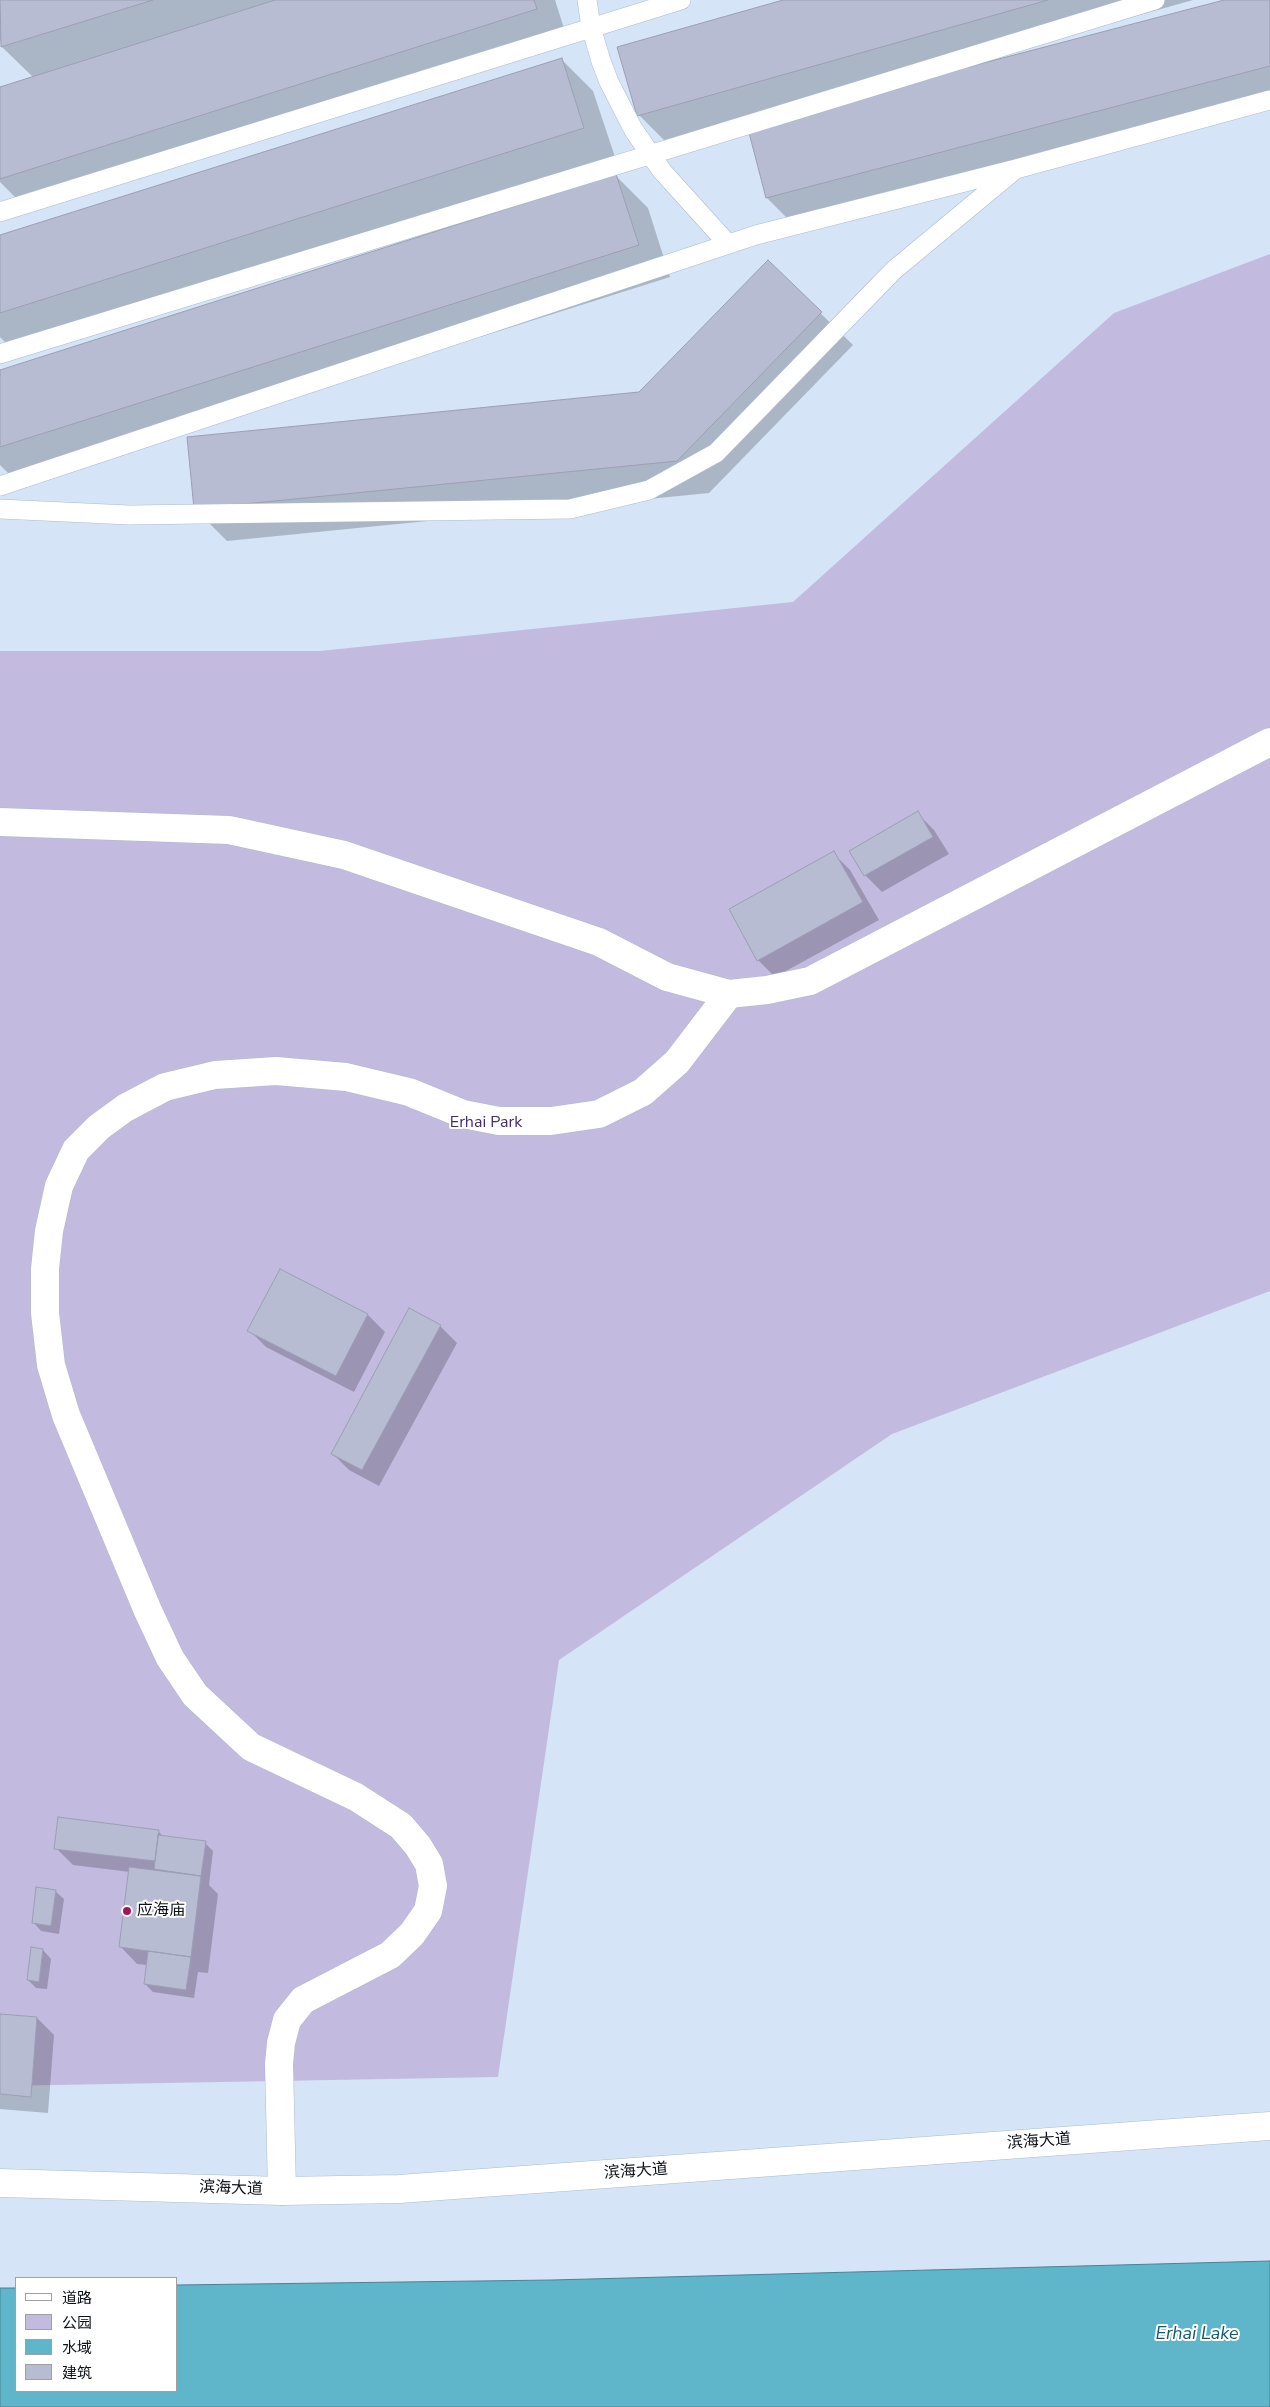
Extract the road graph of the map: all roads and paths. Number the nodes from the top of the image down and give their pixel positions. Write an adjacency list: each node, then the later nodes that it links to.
1 (587, 0): 4 (lane)
2 (682, 0): 4 (lane)
3 (1155, 0): 6 (lane)
4 (591, 27): 6 (lane); 8 (lane)
5 (1270, 100): 7 (lane)
6 (651, 156): 9 (lane); 10 (lane)
7 (1016, 168): 9 (lane); 12 (lane)
8 (0, 212)
9 (728, 244): 11 (lane)
10 (0, 354)
11 (0, 486)
12 (0, 509)
13 (1270, 742): 15 (street)
14 (0, 822): 15 (street)
15 (729, 994): 18 (street)
16 (1270, 2126): 18 (street, 滨海大道)
17 (0, 2183): 18 (street, 滨海大道)
18 (282, 2191)

